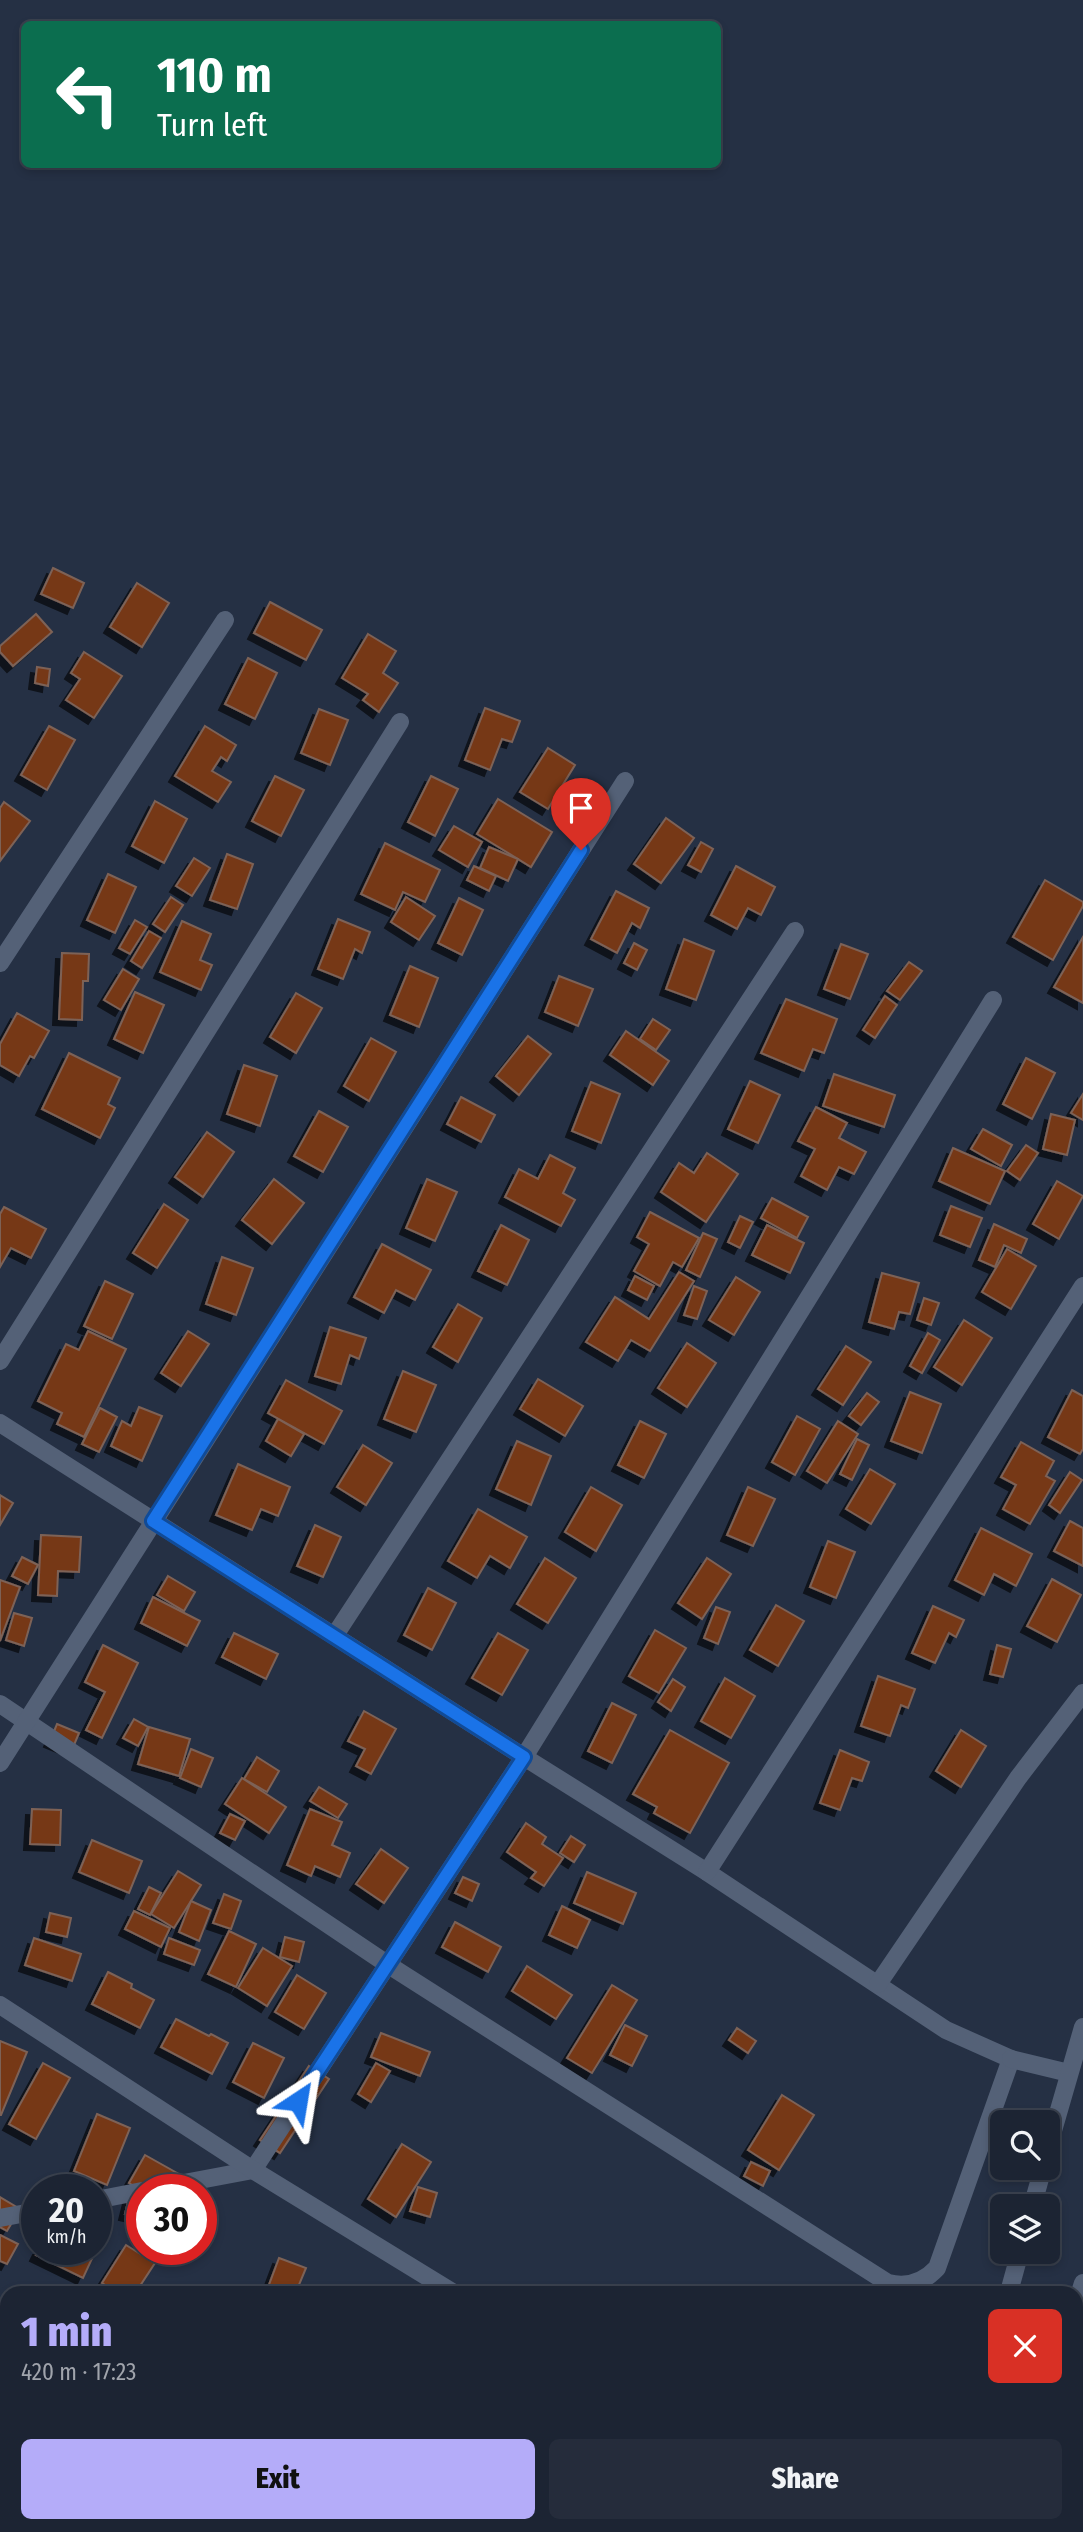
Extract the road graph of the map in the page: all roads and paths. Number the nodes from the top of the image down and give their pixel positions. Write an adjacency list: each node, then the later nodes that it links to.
1 (225, 620): 5 (street)
2 (400, 722): 8 (street)
3 (625, 781): 10 (street)
4 (796, 930): 11 (street)
5 (0, 963)
6 (993, 1000): 15 (street)
7 (1083, 1286): 17 (street)
8 (0, 1361)
9 (0, 1423): 10 (street)
10 (153, 1521): 11 (street); 14 (street)
11 (335, 1635): 15 (street)
12 (1083, 1693): 19 (street)
13 (0, 1704): 14 (street)
14 (26, 1723): 16 (street); 18 (street)
15 (524, 1757): 17 (street); 18 (street)
16 (0, 1763)
17 (707, 1872): 19 (street)
18 (387, 1964): 25 (street); 31 (street)
19 (878, 1984): 22 (street)
20 (0, 2005): 25 (street)
21 (1083, 2027): 23 (street)
22 (1011, 2059): 23 (street); 32 (street)
23 (1069, 2073): 24 (street)
24 (1059, 2110)
25 (253, 2170): 26 (street); 30 (street)
26 (217, 2177)
27 (21, 2214): 28 (street)
28 (0, 2218)
29 (1017, 2264): 33 (street)
30 (442, 2286)
31 (898, 2286)
32 (905, 2286)
33 (1011, 2286)

